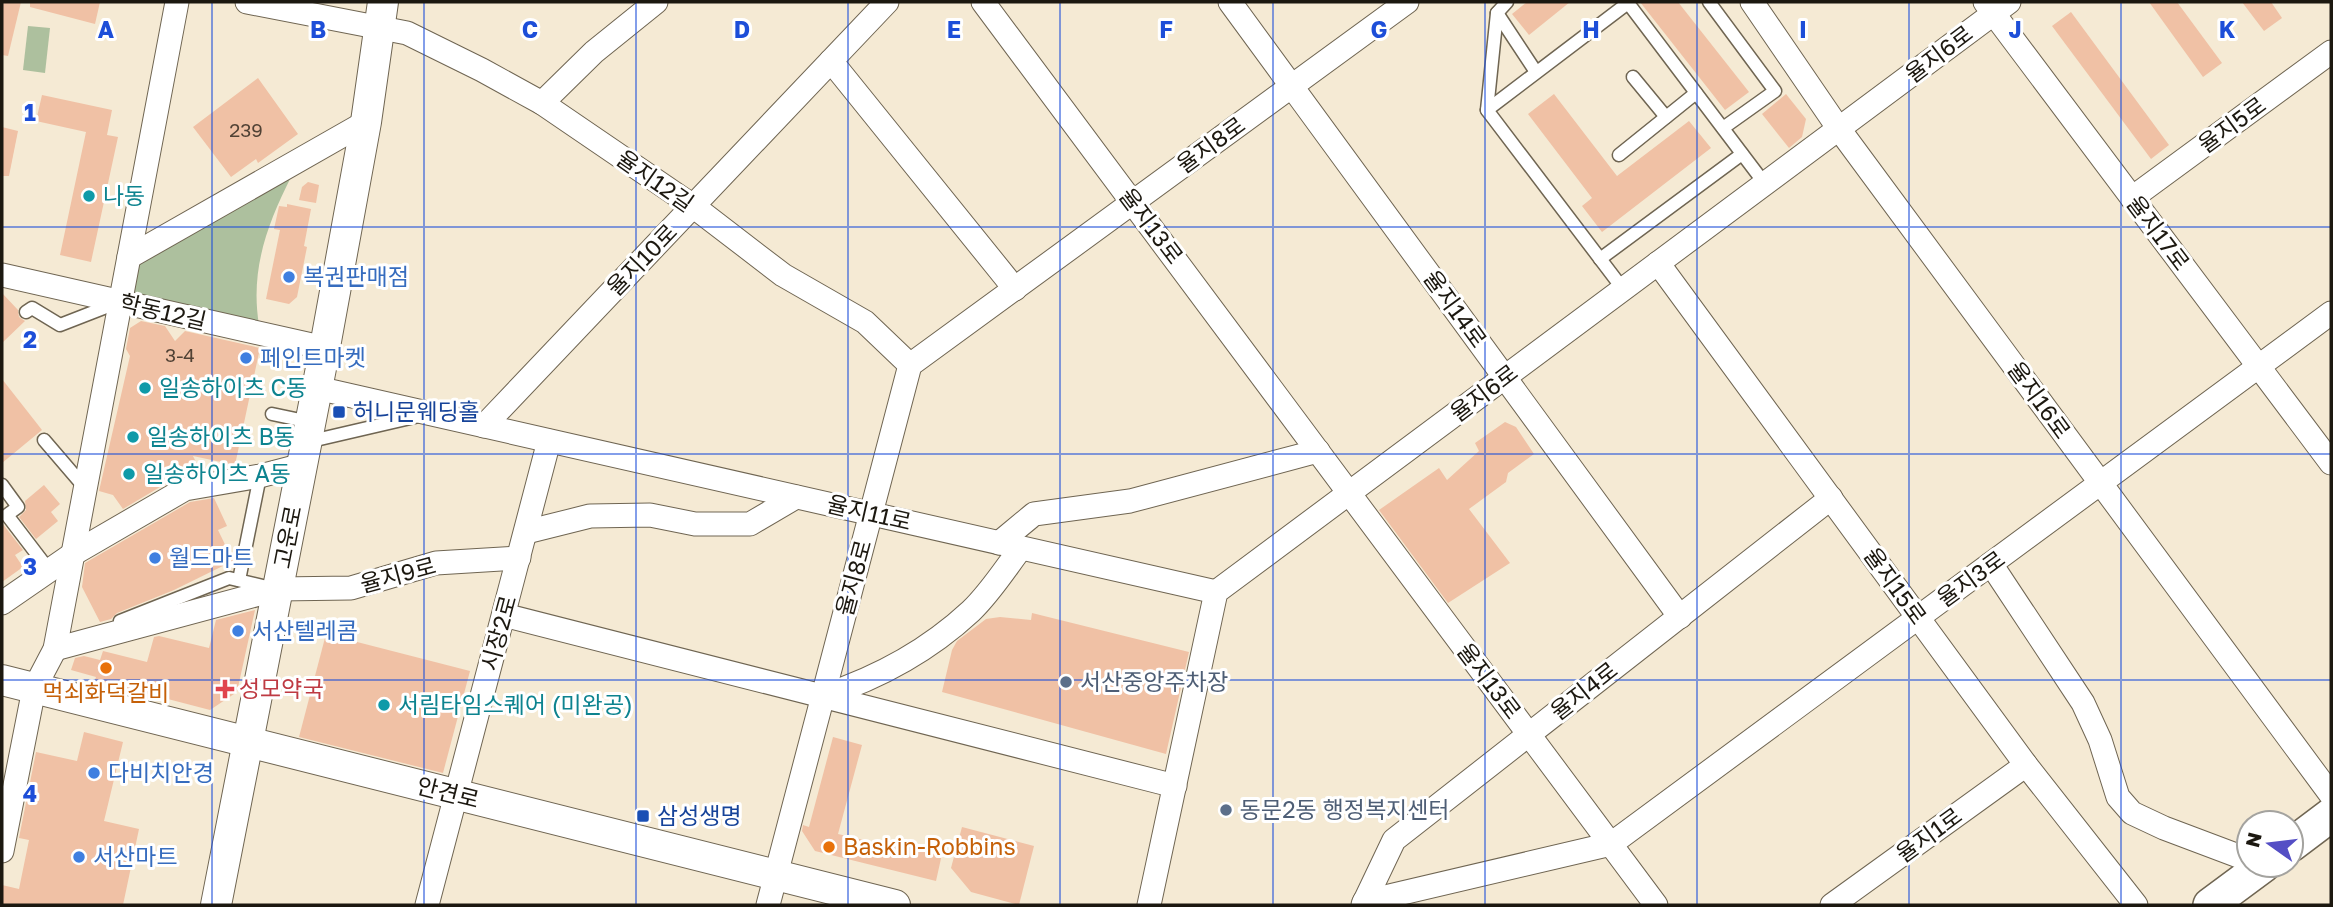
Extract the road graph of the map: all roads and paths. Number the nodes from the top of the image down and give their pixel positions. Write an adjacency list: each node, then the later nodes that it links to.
1 (177, 2): 32 (street)
2 (247, 2): 13 (street, 율지12길)
3 (656, 2): 20 (street)
4 (887, 2): 15 (street, 율지10로)
5 (983, 2): 30 (street, 율지13로)
6 (1230, 2): 18 (street, 율지14로)
7 (1407, 2): 18 (street, 율지8로)
8 (1507, 2): 12 (lane)
9 (1709, 2): 24 (lane)
10 (1752, 2): 25 (street, 율지16로)
11 (1996, 6): 25 (street, 율지6로); 29 (street, 율지17로)
12 (1497, 13): 16 (lane); 21 (lane)
13 (382, 15): 20 (street, 율지12길); 23 (street, 고운로)
14 (2331, 52): 29 (street, 율지5로)
15 (831, 61): 31 (street, 율지10로); 36 (street)
16 (1536, 72): 19 (lane); 21 (lane)
17 (1633, 77): 22 (lane)
18 (1292, 86): 30 (street, 율지8로); 44 (street, 율지14로)
19 (1696, 93): 22 (lane); 24 (lane)
20 (542, 103): 31 (street, 율지12길)
21 (1487, 110): 33 (lane)
22 (1666, 117): 27 (lane)
23 (366, 122): 32 (street, 학동12길); 41 (street, 고운로)
24 (1723, 128): 26 (lane)
25 (1839, 129): 28 (street, 율지6로); 55 (street, 율지16로)
26 (1742, 154): 28 (lane); 33 (lane)
27 (1619, 155)
28 (1765, 184): 34 (street, 율지6로)
29 (2133, 198): 43 (street, 율지17로)
30 (1133, 202): 36 (street, 율지8로); 52 (street, 율지13로)
31 (693, 206): 42 (street, 율지12길); 48 (street, 율지10로)
32 (129, 257): 38 (street)
33 (1600, 259): 37 (lane)
34 (1658, 263): 37 (street, 율지6로); 60 (street, 율지15로)
35 (2, 275): 38 (street, 학동12길)
36 (1015, 289): 42 (street, 율지8로)
37 (1623, 289): 44 (street, 율지6로)
38 (120, 302): 39 (lane); 41 (street, 학동12길); 57 (street)
39 (26, 312)
40 (2331, 313): 43 (street, 율지3로)
41 (325, 348): 45 (street, 고운로)
42 (910, 366): 61 (street, 율지8로)
43 (2259, 367): 53 (street, 율지17로); 55 (street, 율지3로)
44 (1505, 377): 58 (street, 율지6로); 73 (street, 율지14로)
45 (317, 388): 46 (street); 51 (street, 고운로)
46 (428, 413): 48 (street); 51 (lane)
47 (272, 414): 51 (lane)
48 (484, 426): 50 (street)
49 (44, 440): 57 (lane)
50 (550, 441): 59 (street); 62 (street, 시장2로)
51 (306, 443): 54 (street); 69 (street, 고운로)
52 (1318, 451): 58 (street, 율지13로); 63 (street)
53 (2331, 463)
54 (260, 476): 64 (street); 68 (lane)
55 (2101, 483): 66 (street, 율지3로); 84 (street, 율지16로)
56 (2, 485): 67 (lane)
57 (86, 489): 64 (street)
58 (1349, 493): 70 (street, 율지6로); 79 (street, 율지13로)
59 (796, 497): 61 (street, 율지11로); 62 (street, 율지11로)
60 (1831, 498): 73 (street, 율지4로); 74 (street, 율지15로)
61 (871, 514): 63 (street, 율지11로); 78 (street, 율지8로)
62 (526, 532): 65 (street, 시장2로)
63 (1010, 545): 70 (street, 율지11로); 78 (street)
64 (74, 554): 67 (street); 75 (street)
65 (519, 558): 69 (street, 율지9로); 72 (street, 시장2로)
66 (1992, 564): 74 (street, 율지3로); 89 (street)
67 (49, 570): 71 (street)
68 (239, 580): 69 (lane); 75 (lane)
69 (278, 589): 75 (street, 율지9로); 80 (street, 고운로)
70 (1216, 592): 82 (street)
71 (2, 603)
72 (504, 615): 78 (street); 83 (street, 시장2로)
73 (1680, 617): 79 (street, 율지4로)
74 (1918, 618): 81 (street, 율지15로); 87 (street, 율지3로)
75 (57, 643): 77 (street)
76 (2, 680): 77 (street, 안견로)
77 (34, 689): 80 (street, 안견로); 88 (street)
78 (823, 696): 82 (street); 90 (street, 율지8로)
79 (1529, 734): 87 (street, 율지13로); 92 (street, 율지4로)
80 (248, 743): 83 (street, 안견로); 93 (street, 고운로)
81 (2026, 765): 99 (street, 율지1로); 100 (street, 율지15로)
82 (1175, 786): 97 (street)
83 (457, 795): 90 (street, 안견로); 94 (street, 시장2로)
84 (2331, 795)
85 (2331, 815): 86 (main road)
86 (2305, 834)
87 (1611, 844): 92 (street); 98 (street, 율지13로)
88 (2, 852)
89 (2235, 855)
90 (776, 876): 95 (street, 율지8로); 96 (street, 안견로)
91 (2244, 879): 101 (main road)
92 (1363, 904)
93 (216, 905)
94 (427, 905)
95 (768, 905)
96 (895, 905)
97 (1149, 905)
98 (1656, 905)
99 (1832, 905)
100 (2136, 905)
101 (2210, 905)

